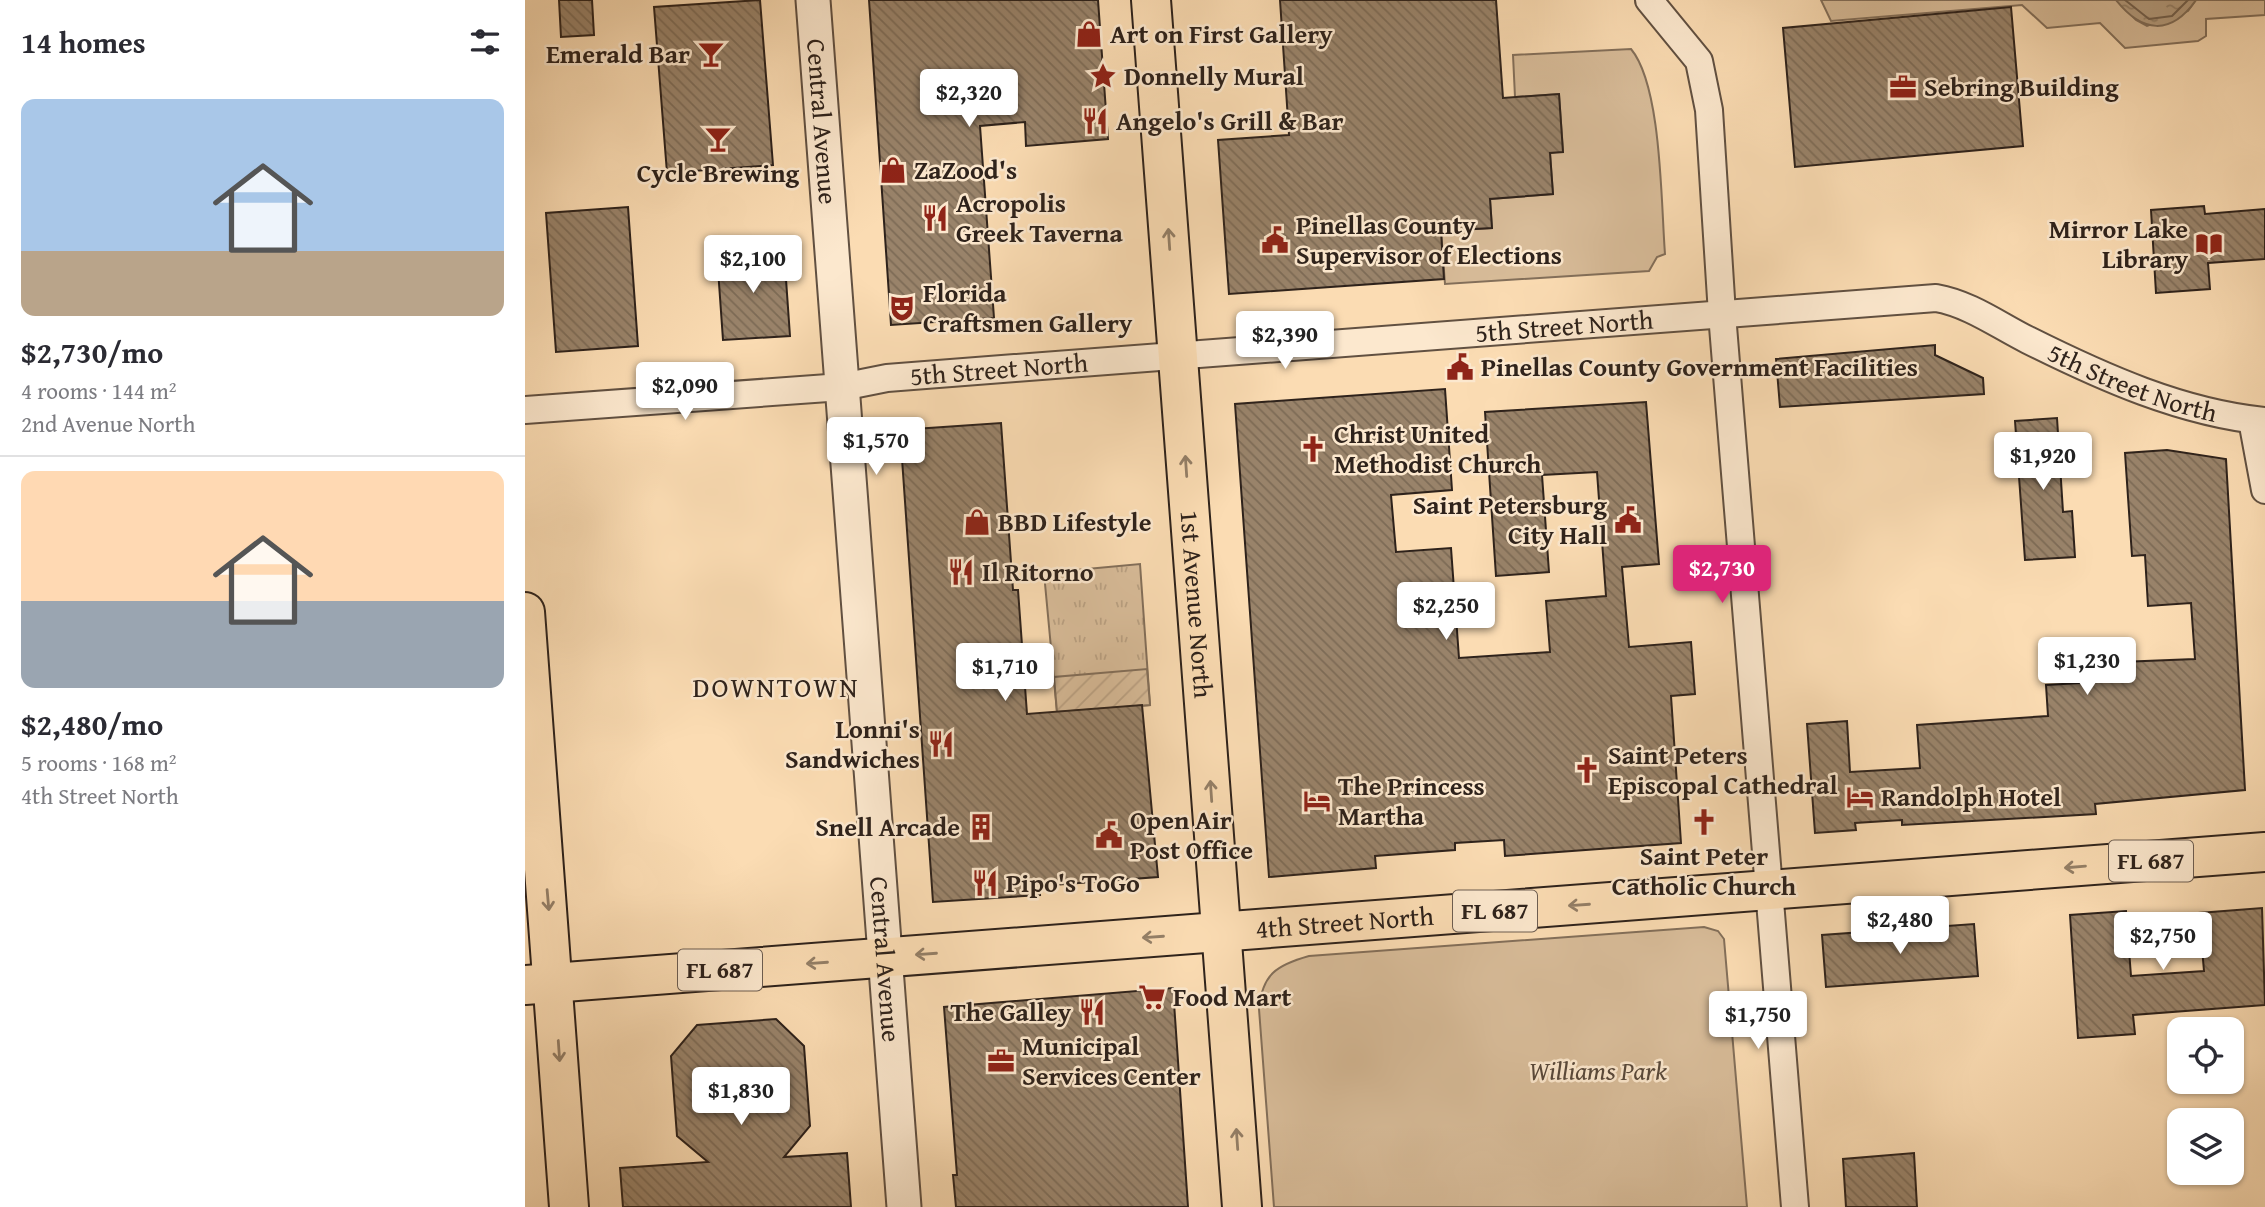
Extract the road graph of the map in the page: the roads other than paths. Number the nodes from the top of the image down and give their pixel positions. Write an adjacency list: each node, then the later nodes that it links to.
1 (813, 0): 6 (street, Central Avenue)
2 (1151, 0): 5 (main road, 1st Avenue North, one-way to 2)
3 (1649, 0): 4 (street)
4 (1722, 314): 5 (street, 5th Street North); 8 (street, 5th Street North); 12 (street)
5 (1178, 355): 6 (street, 5th Street North); 13 (main road, 1st Avenue North, one-way to 5)
6 (842, 387): 7 (street, 5th Street North); 14 (street, Central Avenue)
7 (525, 410)
8 (2259, 420): 9 (street)
9 (2265, 490)
10 (525, 612): 15 (main road, one-way to 15)
11 (2265, 852): 12 (main road, 4th Street North / FL 687, one-way to 12)
12 (1769, 892): 13 (main road, 4th Street North / FL 687, one-way to 13); 19 (street)
13 (1221, 932): 14 (main road, 4th Street North / FL 687, one-way to 14); 18 (main road, 1st Avenue North, one-way to 13)
14 (885, 957): 15 (main road, FL 687, one-way to 15); 17 (street, Central Avenue)
15 (540, 984): 16 (main road, one-way to 16)
16 (569, 1207)
17 (904, 1207)
18 (1242, 1207)
19 (1795, 1207)

